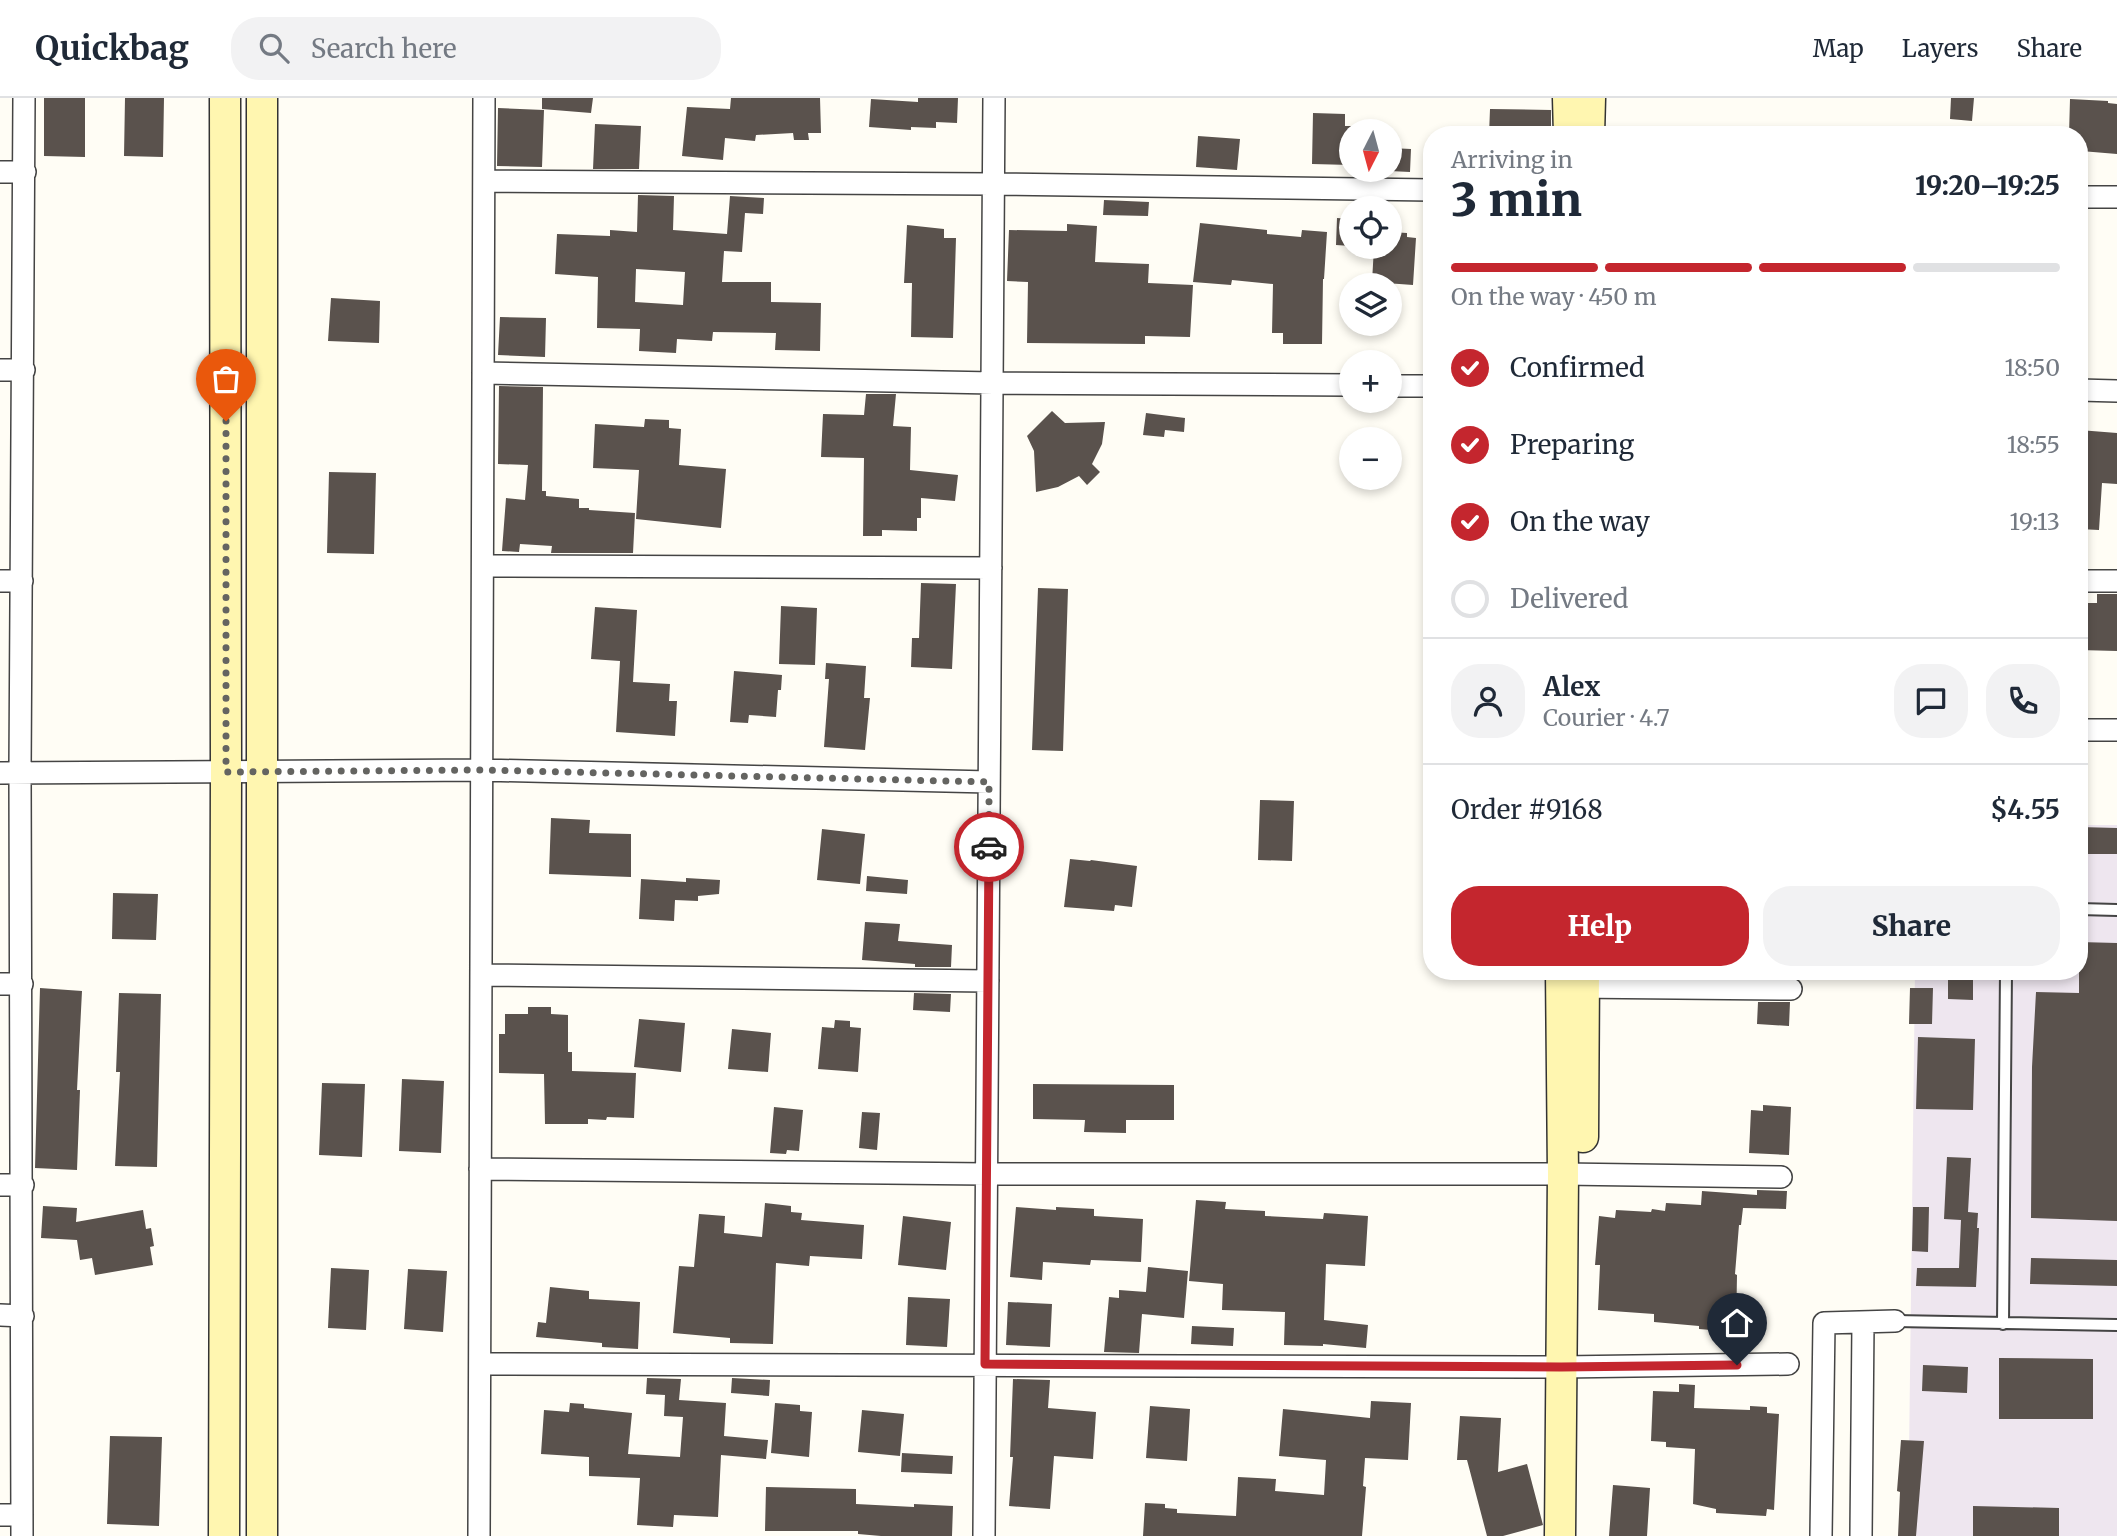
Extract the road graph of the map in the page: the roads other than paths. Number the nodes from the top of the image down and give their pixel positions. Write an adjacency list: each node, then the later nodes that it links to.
1 (24, 98): 11 (street)
2 (225, 98): 35 (main road)
3 (262, 98): 36 (main road)
4 (484, 98): 12 (street)
5 (994, 98): 13 (street)
6 (1568, 98): 8 (main road)
7 (1590, 98): 9 (main road)
8 (1569, 126)
9 (1589, 126)
10 (0, 172): 11 (street)
11 (25, 172): 18 (street)
12 (484, 181): 13 (street); 19 (street)
13 (993, 184): 14 (street); 20 (street)
14 (1423, 190)
15 (2088, 197): 16 (street)
16 (2117, 197)
17 (0, 370): 18 (street)
18 (23, 370): 31 (street)
19 (483, 373): 20 (street); 26 (street)
20 (993, 383): 21 (street); 27 (street)
21 (1339, 386)
22 (1402, 386): 23 (street)
23 (1423, 386)
24 (2088, 390): 25 (street)
25 (2117, 391)
26 (483, 566): 27 (street); 34 (street)
27 (991, 568): 38 (street)
28 (0, 581): 31 (street)
29 (2088, 581): 30 (street)
30 (2117, 581)
31 (22, 582): 37 (street)
32 (2088, 730): 33 (street)
33 (2117, 730)
34 (482, 770): 36 (street); 38 (street); 41 (street)
35 (226, 772): 36 (street); 37 (street); 67 (main road)
36 (264, 772): 68 (main road)
37 (10, 773): 47 (street)
38 (989, 782): 45 (street)
39 (2088, 909): 40 (lane)
40 (2117, 910)
41 (481, 975): 45 (street); 49 (street)
42 (1573, 980): 51 (main road)
43 (1595, 980): 48 (street)
44 (2006, 980): 59 (lane)
45 (988, 981): 50 (street)
46 (0, 984): 47 (street)
47 (22, 984): 54 (street)
48 (1791, 989)
49 (480, 1169): 50 (street); 61 (street)
50 (986, 1174): 51 (street); 62 (street)
51 (1573, 1174): 52 (street); 64 (main road)
52 (1781, 1177)
53 (0, 1185): 54 (street)
54 (23, 1185): 56 (street)
55 (0, 1315): 56 (street)
56 (23, 1315): 66 (street)
57 (1895, 1321): 58 (street); 59 (lane)
58 (1863, 1323): 73 (street); 74 (street)
59 (2003, 1324): 60 (lane)
60 (2117, 1325)
61 (480, 1364): 62 (street); 69 (street)
62 (985, 1364): 64 (street); 70 (street)
63 (1788, 1364): 64 (street)
64 (1571, 1367): 71 (main road); 72 (main road)
65 (0, 1515): 66 (street)
66 (22, 1525)
67 (224, 1536)
68 (262, 1536)
69 (479, 1536)
70 (984, 1536)
71 (1560, 1536)
72 (1580, 1536)
73 (1821, 1536)
74 (1861, 1536)

